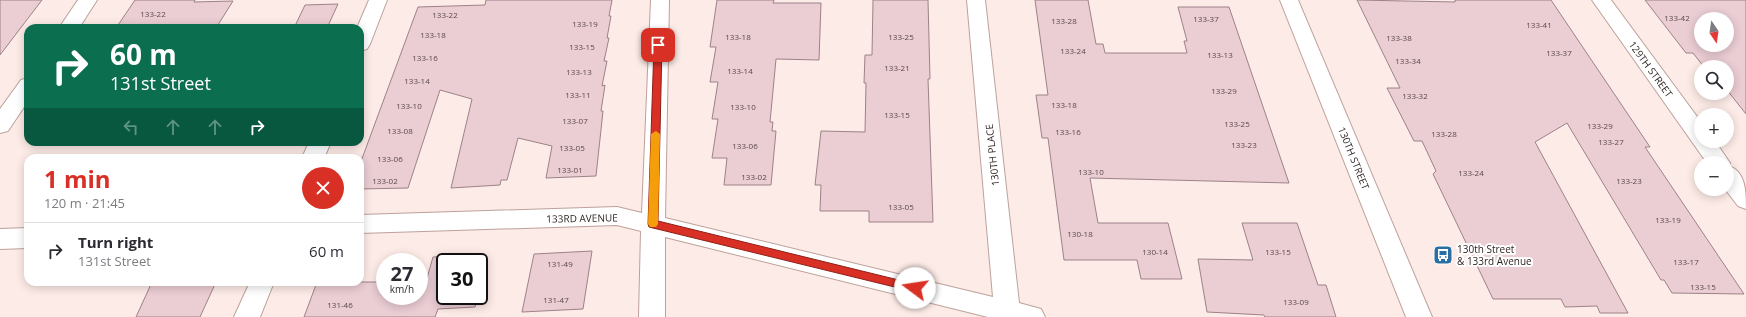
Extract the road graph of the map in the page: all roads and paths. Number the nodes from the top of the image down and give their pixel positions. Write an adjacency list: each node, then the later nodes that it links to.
1 (88, 0): 7 (street)
2 (378, 0): 8 (street)
3 (660, 0): 15 (street)
4 (976, 0): 19 (street, 130TH PLACE)
5 (1289, 0): 23 (street, 130TH STREET)
6 (1601, 0): 11 (street, 129TH STREET)
7 (71, 24)
8 (364, 34)
9 (24, 91): 10 (street)
10 (0, 125)
11 (1694, 128)
12 (1734, 184): 13 (street)
13 (1746, 200)
14 (364, 224): 15 (street, 133RD AVENUE)
15 (653, 224): 19 (street, 133RD AVENUE); 21 (street)
16 (24, 238): 17 (street)
17 (0, 239)
18 (260, 286): 20 (street)
19 (1007, 310): 22 (street, 133RD AVENUE)
20 (248, 317)
21 (652, 317)
22 (1032, 317)
23 (1419, 317)

